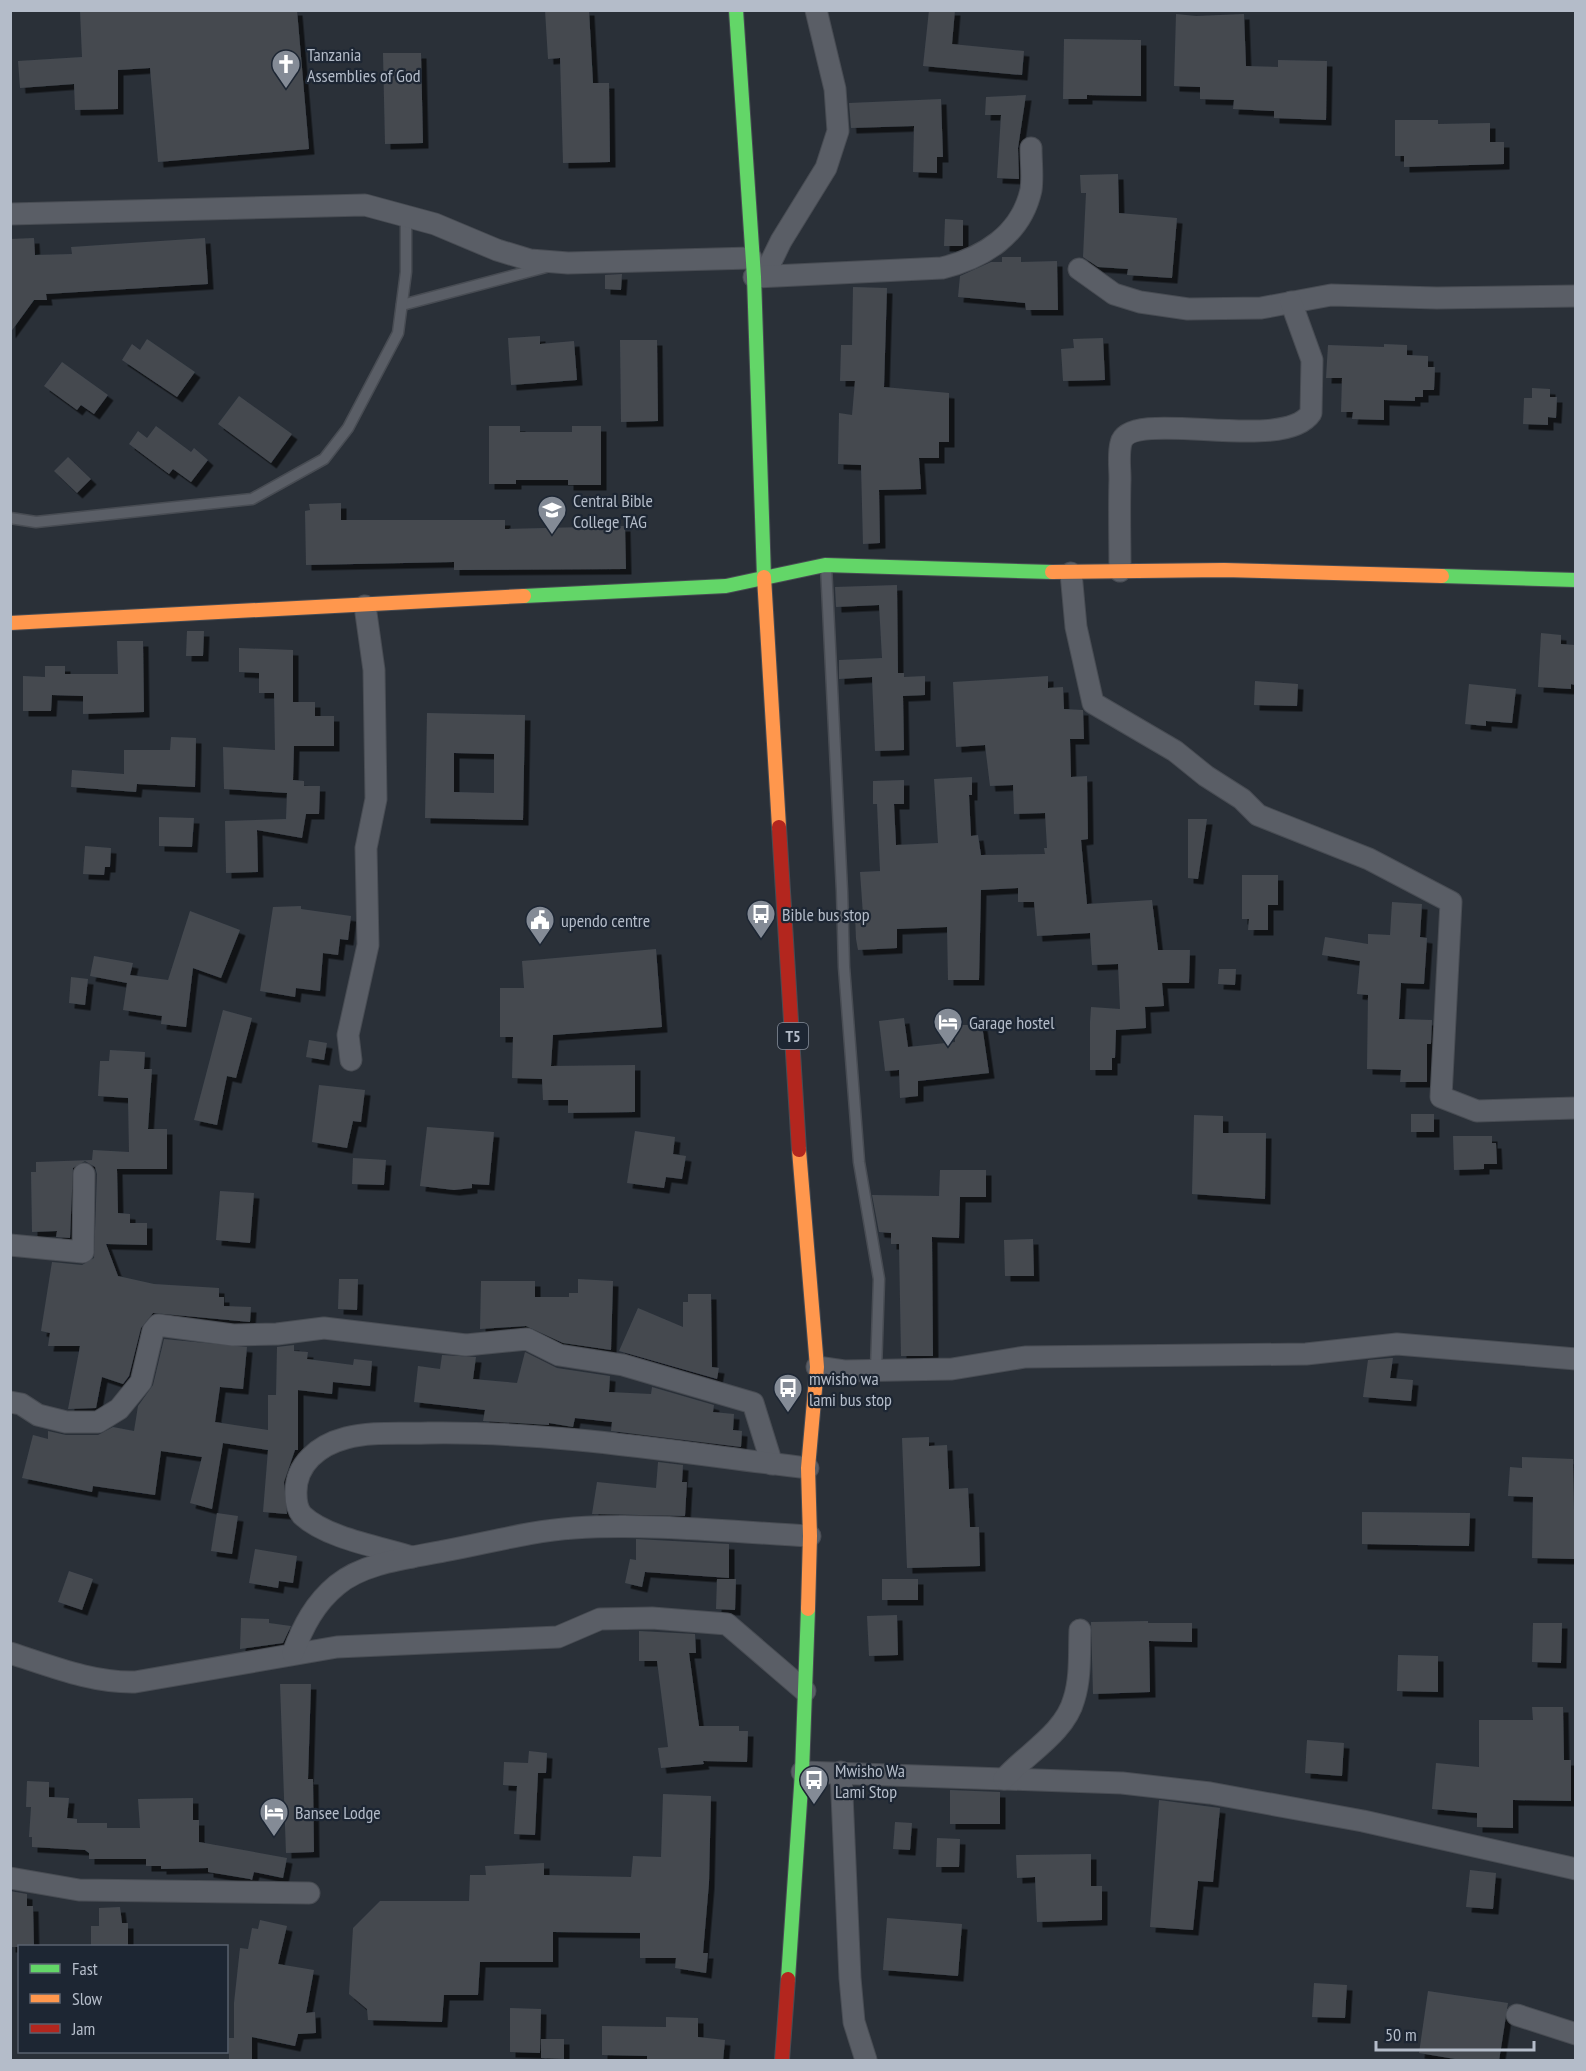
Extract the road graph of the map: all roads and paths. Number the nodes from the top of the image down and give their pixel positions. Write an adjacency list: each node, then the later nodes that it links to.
1 (736, 10): 8 (main road, T5)
2 (816, 10): 8 (street)
3 (1031, 148): 8 (street)
4 (10, 214): 5 (street)
5 (406, 214): 6 (street); 11 (lane)
6 (564, 262): 8 (street); 11 (lane)
7 (1079, 269): 10 (street)
8 (757, 270): 16 (main road, T5)
9 (1575, 296): 10 (street)
10 (1291, 302): 14 (street)
11 (402, 305): 12 (lane)
12 (10, 518)
13 (825, 565): 15 (main road); 16 (main road); 26 (lane)
14 (1120, 571): 15 (main road); 17 (main road)
15 (1071, 573): 21 (street)
16 (764, 579): 18 (main road); 25 (main road, T5)
17 (1575, 580)
18 (365, 606): 19 (main road); 20 (street)
19 (10, 623)
20 (351, 1060)
21 (1575, 1108)
22 (84, 1174): 23 (street)
23 (10, 1245)
24 (1575, 1359): 26 (street)
25 (817, 1367): 26 (street); 29 (main road, T5)
26 (876, 1370)
27 (10, 1402): 28 (street)
28 (772, 1464): 29 (street); 31 (street)
29 (808, 1468): 30 (main road, T5)
30 (810, 1536): 31 (street); 35 (main road, T5)
31 (412, 1557): 34 (street)
32 (1080, 1630): 38 (street)
33 (10, 1653): 34 (street)
34 (293, 1653): 35 (street)
35 (805, 1691): 36 (main road, T5)
36 (802, 1772): 37 (street); 44 (main road, T5)
37 (842, 1772): 38 (street); 45 (street)
38 (1004, 1779): 39 (street)
39 (1575, 1869)
40 (10, 1878): 41 (street)
41 (309, 1893)
42 (1517, 2015): 43 (street)
43 (1575, 2034)
44 (782, 2061)
45 (866, 2061)

